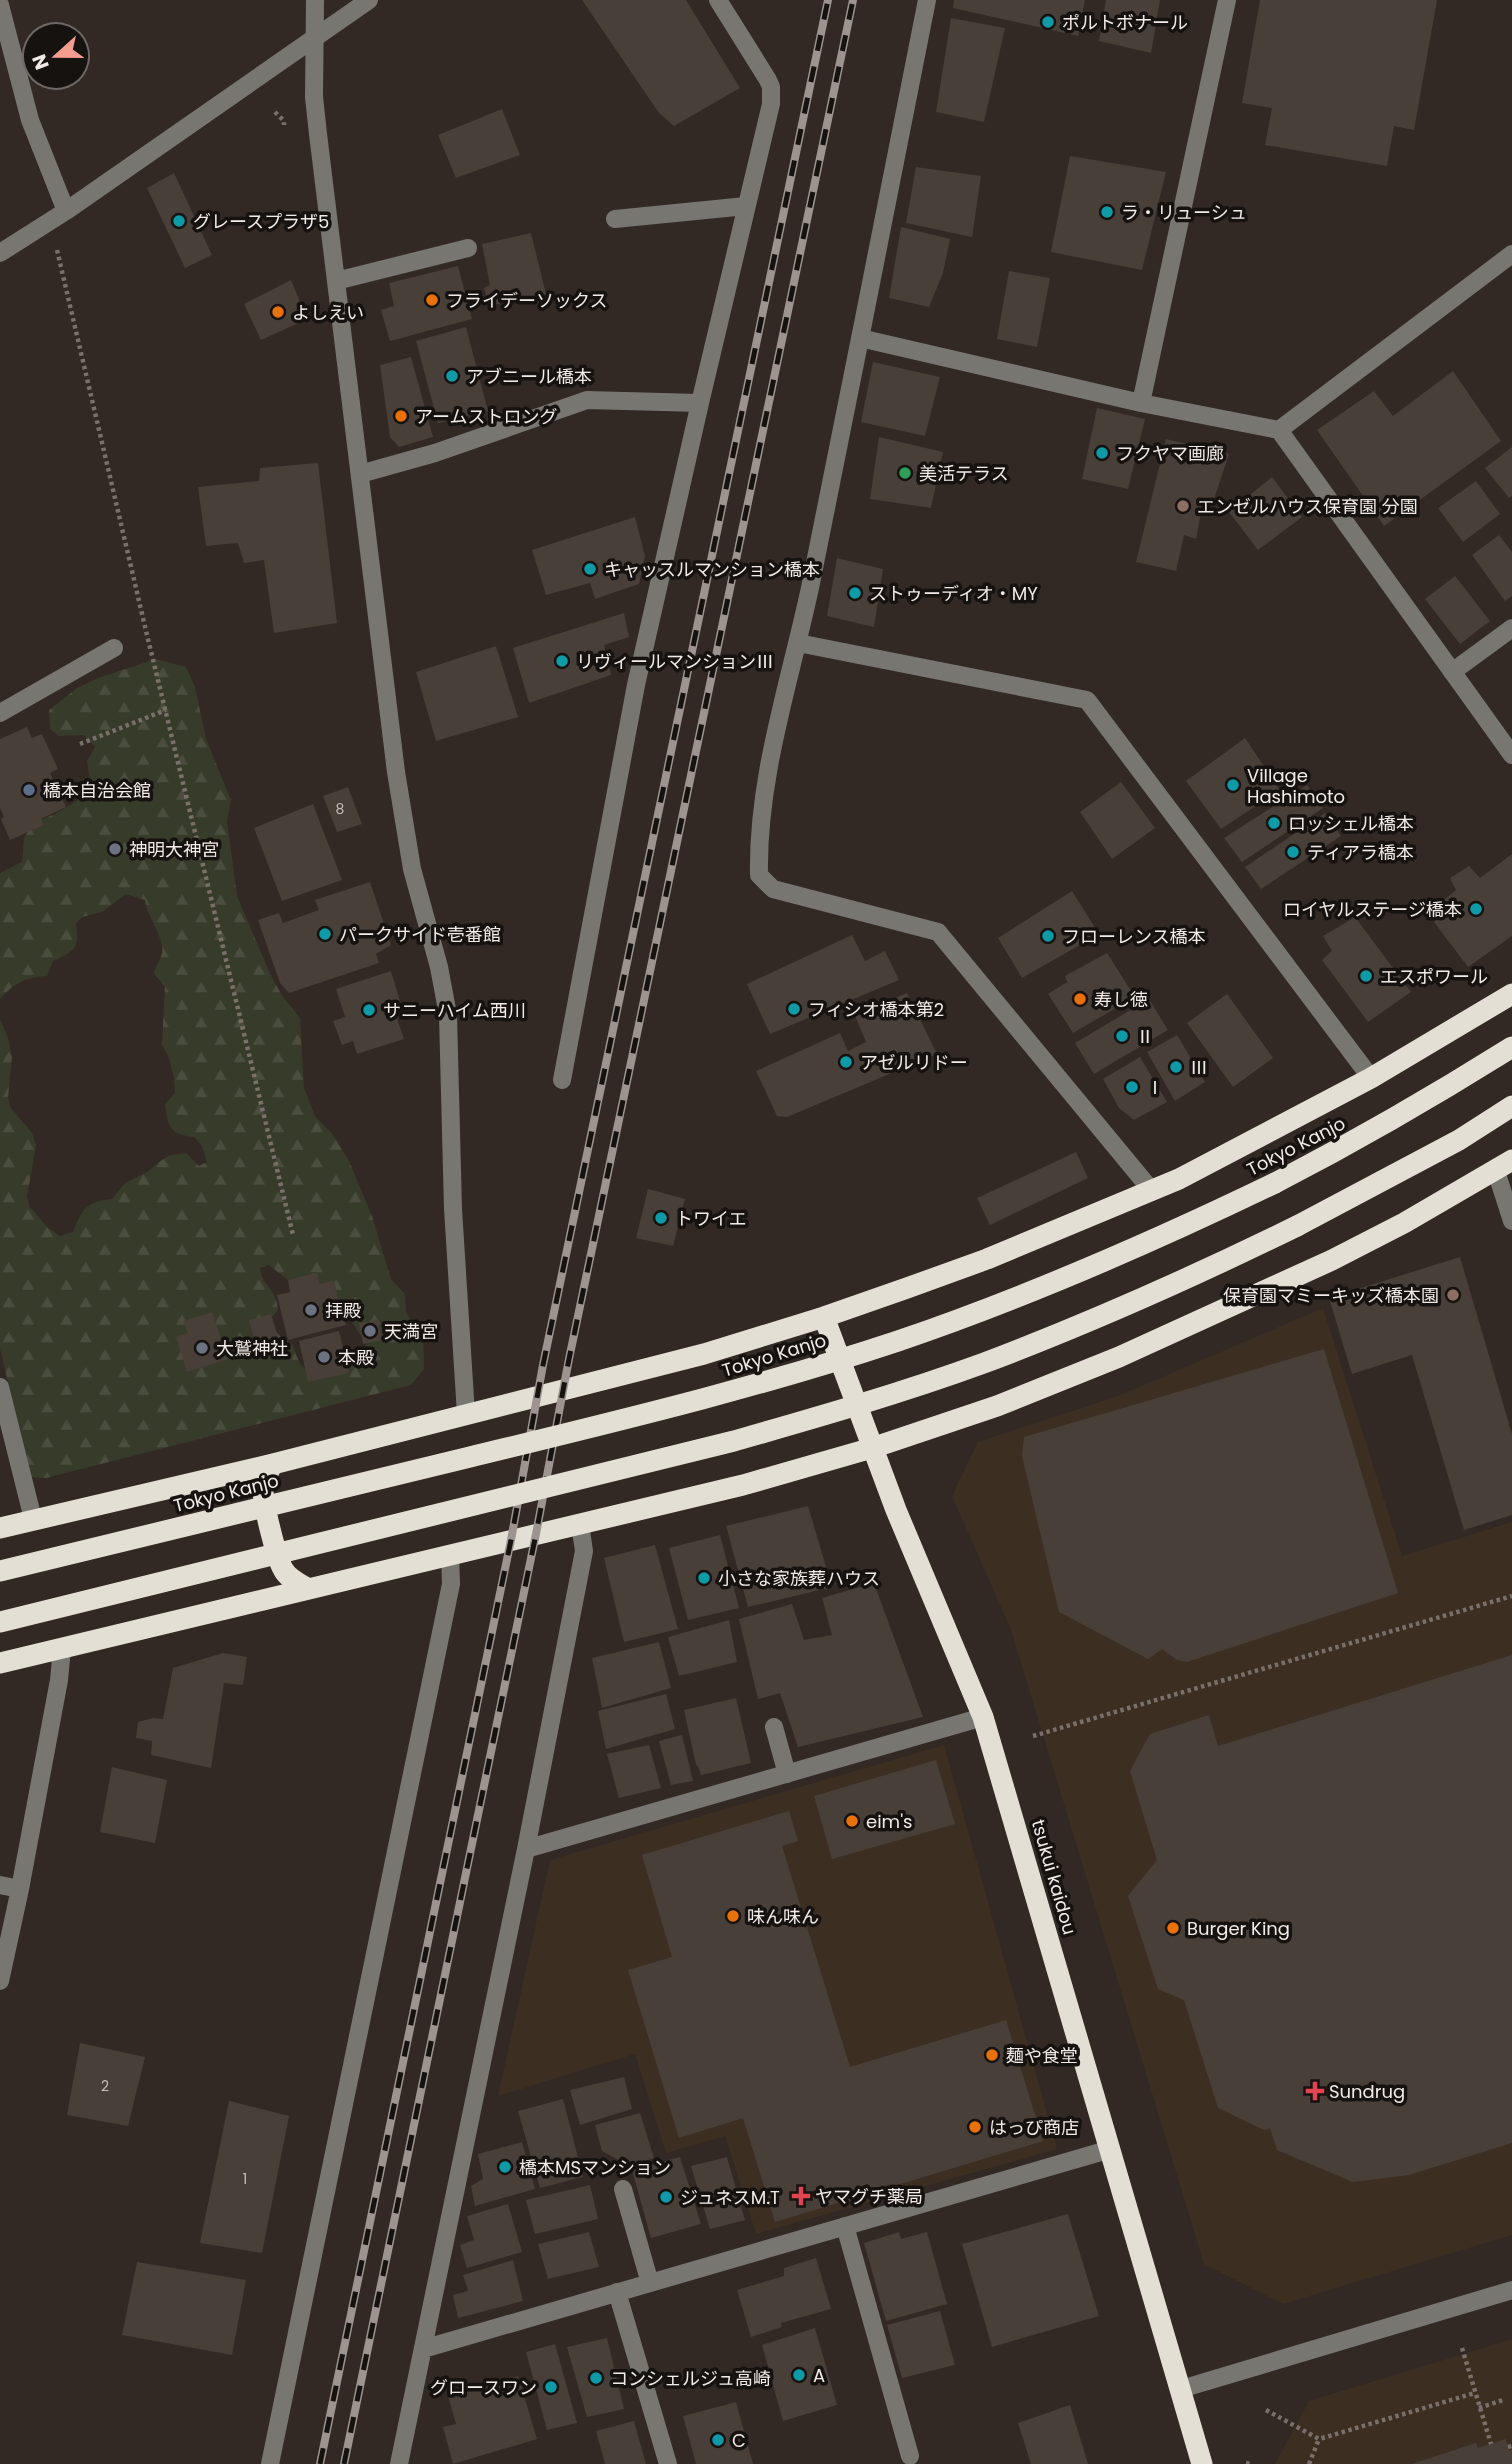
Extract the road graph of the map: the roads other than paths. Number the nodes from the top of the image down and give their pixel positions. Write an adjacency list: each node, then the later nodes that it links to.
1 (315, 0): 7 (street)
2 (369, 0): 7 (street)
3 (718, 0): 8 (street)
4 (927, 0): 15 (street)
5 (1227, 0): 16 (street)
6 (0, 5): 9 (street)
7 (313, 41): 9 (street); 14 (street)
8 (746, 206): 10 (street); 17 (street)
9 (66, 211): 12 (street)
10 (615, 219)
11 (468, 248): 14 (street)
12 (0, 253)
13 (1512, 254): 18 (street)
14 (336, 281): 19 (street)
15 (860, 338): 16 (street); 21 (street)
16 (1141, 402): 18 (street)
17 (700, 403): 19 (street); 29 (street)
18 (1279, 430): 23 (street)
19 (360, 474): 36 (street)
20 (1512, 628): 23 (street)
21 (799, 643): 28 (street); 32 (street)
22 (114, 648): 24 (street)
23 (1452, 672): 25 (street)
24 (0, 713)
25 (1512, 755)
26 (1512, 994): 28 (highway)
27 (1512, 1047): 43 (highway, Tokyo Kanjo, bridge)
28 (1371, 1078): 32 (highway)
29 (562, 1080)
30 (1512, 1106): 45 (highway, bridge)
31 (1504, 1166): 33 (street); 37 (highway)
32 (1152, 1191): 34 (highway)
33 (1512, 1221)
34 (824, 1317): 36 (highway); 37 (highway, tsukui kaidou)
35 (0, 1387): 39 (street)
36 (466, 1414): 38 (highway)
37 (872, 1448): 40 (highway); 48 (highway, tsukui kaidou)
38 (273, 1465): 39 (highway); 44 (highway)
39 (33, 1519): 41 (highway)
40 (580, 1524): 42 (highway); 51 (street)
41 (0, 1528)
42 (450, 1554): 44 (highway); 64 (street)
43 (0, 1571)
44 (309, 1589): 46 (highway)
45 (0, 1622)
46 (62, 1647): 47 (highway); 53 (street)
47 (0, 1662)
48 (983, 1717): 50 (street); 55 (highway, tsukui kaidou)
49 (774, 1727): 50 (street)
50 (788, 1774): 51 (street)
51 (526, 1849): 61 (street)
52 (0, 1885): 53 (street)
53 (20, 1889): 54 (street)
54 (0, 1981)
55 (1111, 2149): 57 (street); 62 (highway, tsukui kaidou)
56 (623, 2189): 58 (street)
57 (845, 2226): 58 (street); 63 (street)
58 (650, 2283): 60 (street)
59 (1512, 2290): 62 (street)
60 (617, 2292): 61 (street); 66 (street)
61 (423, 2349): 65 (street)
62 (1181, 2389): 67 (highway, tsukui kaidou)
63 (910, 2456)
64 (270, 2464)
65 (400, 2464)
66 (668, 2464)
67 (1202, 2464)

